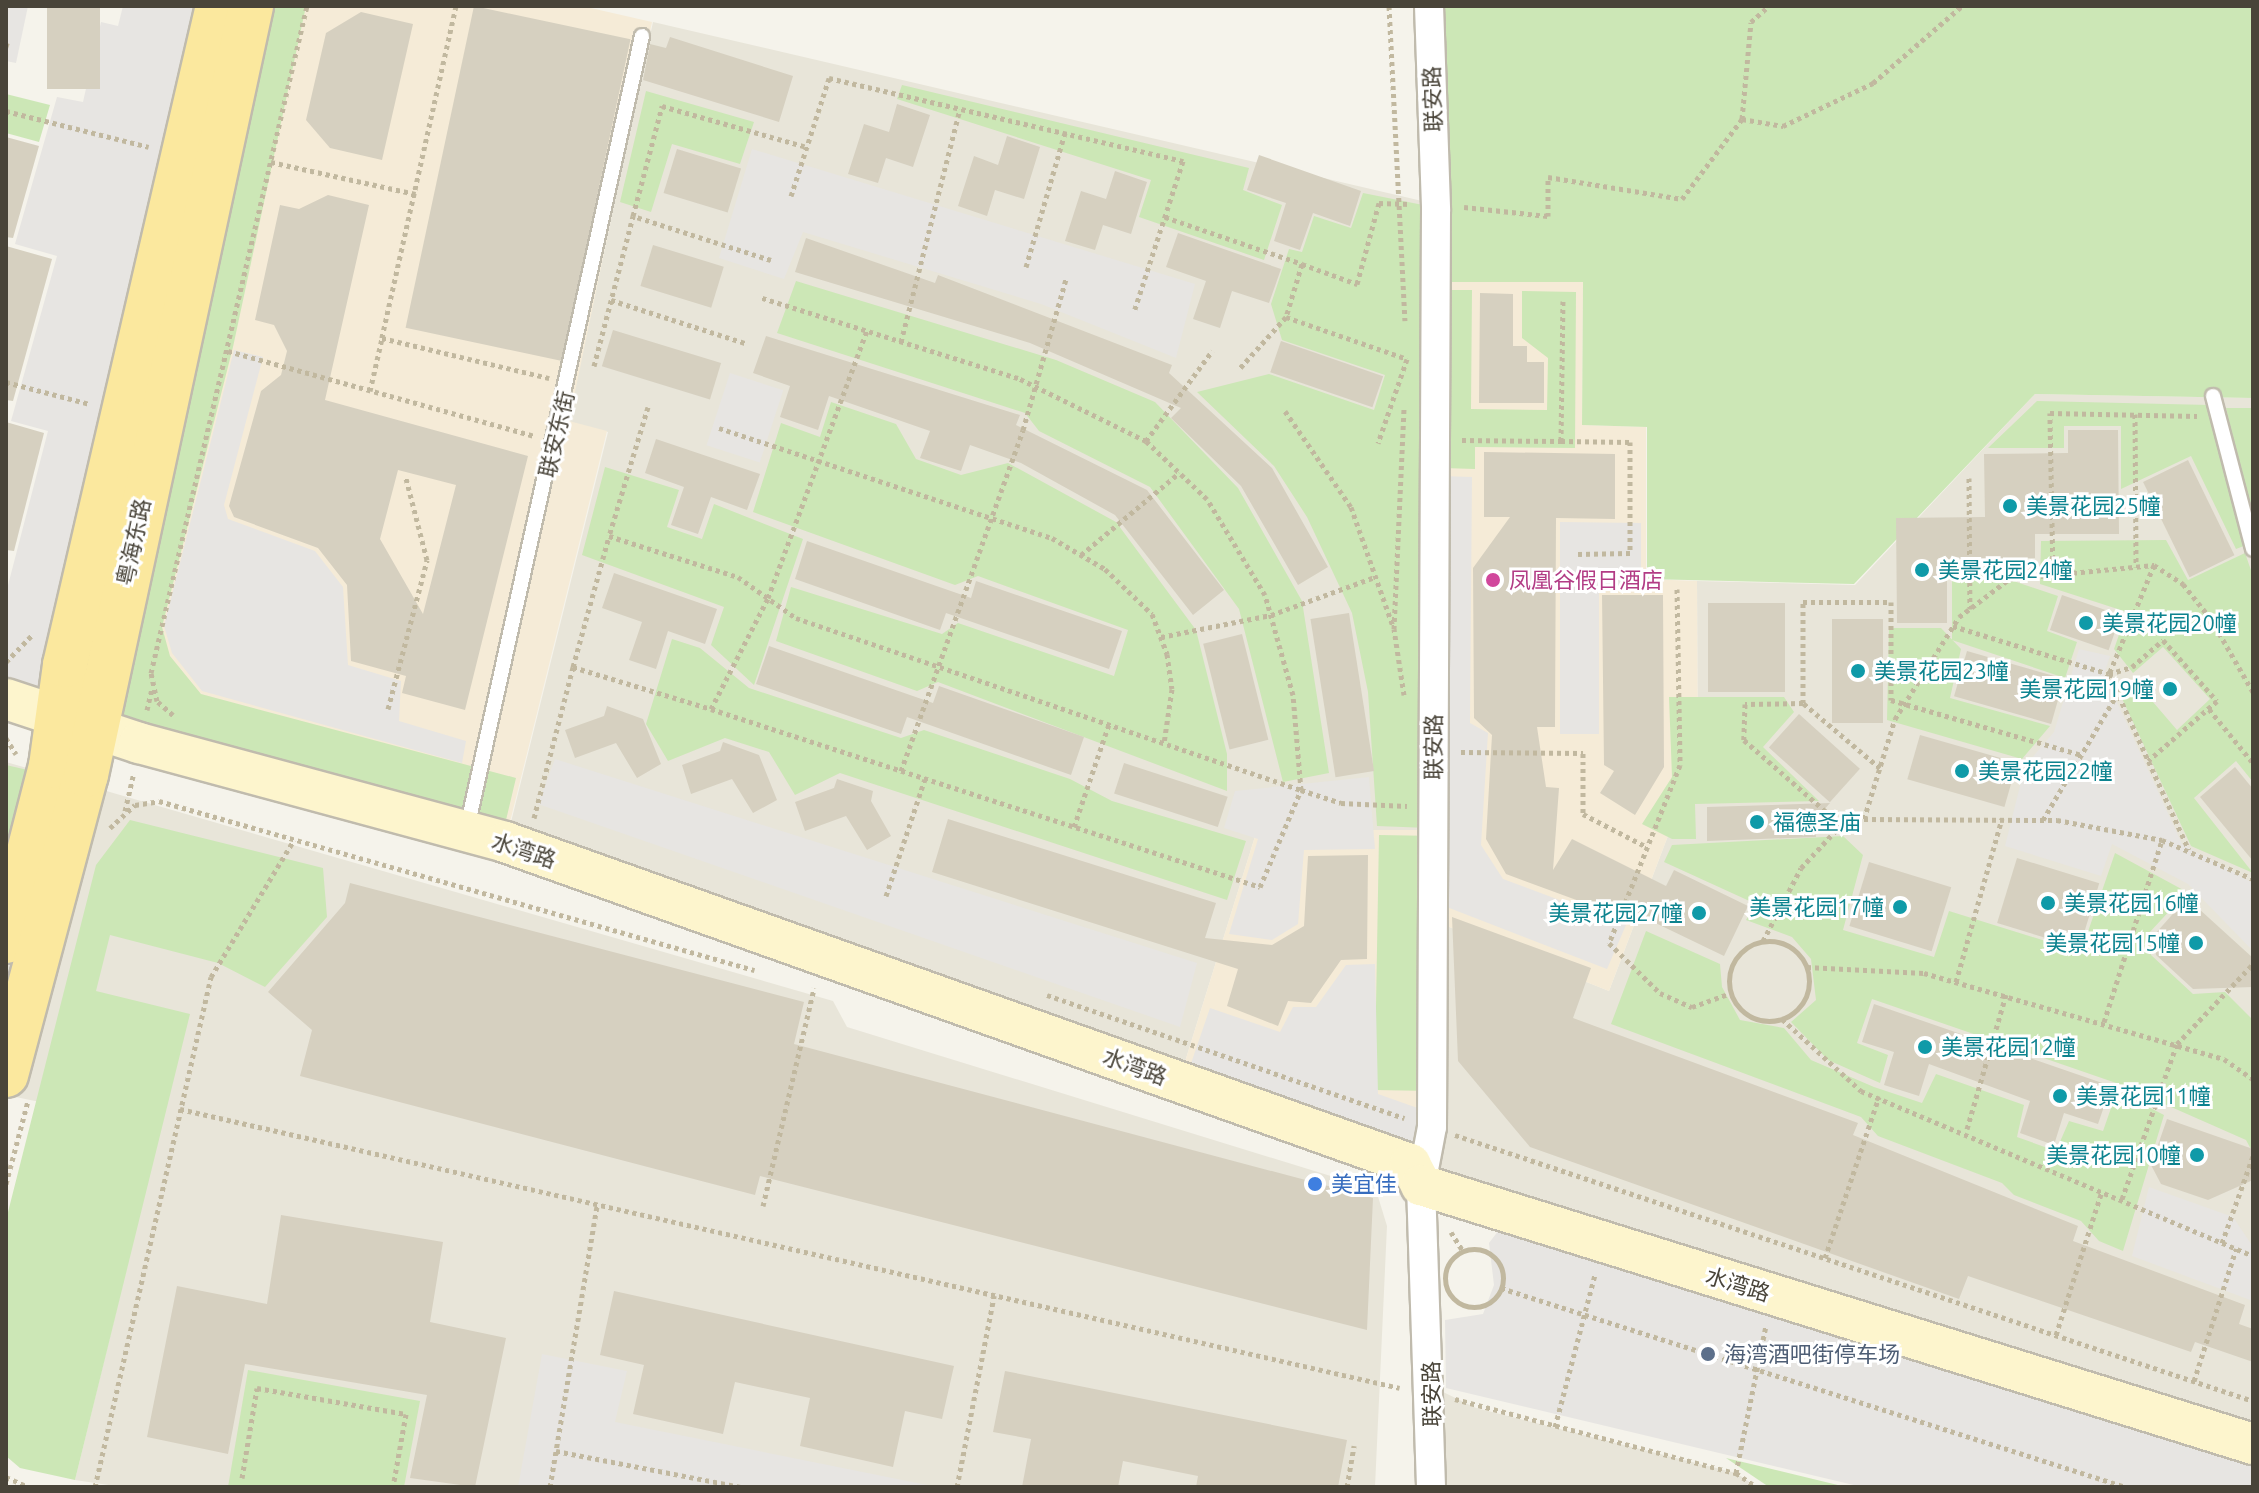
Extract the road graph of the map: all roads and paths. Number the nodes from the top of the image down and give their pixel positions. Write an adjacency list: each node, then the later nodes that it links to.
1 (218, 6): 85 (main road, 粤海东路)
2 (251, 6): 85 (main road, 粤海东路)
3 (307, 6): 15 (path)
4 (456, 6): 16 (path)
5 (1429, 6): 18 (street, 联安路)
6 (1769, 6): 11 (path)
7 (1962, 6): 11 (path)
8 (642, 36): 39 (lane, 联安东街)
9 (960, 109): 12 (path); 14 (path); 32 (path)
10 (6, 111): 13 (path)
11 (1742, 119): 18 (path)
12 (1065, 133): 20 (path); 23 (path)
13 (150, 147)
14 (807, 147): 17 (path); 19 (path)
15 (271, 162): 16 (path); 34 (path)
16 (415, 194): 31 (path)
17 (791, 196)
18 (1436, 204): 22 (path); 49 (street, 联安路)
19 (633, 216): 21 (path); 26 (path)
20 (1165, 217): 22 (path); 28 (path)
21 (771, 260)
22 (1302, 264): 29 (path)
23 (1026, 267)
24 (1066, 279): 40 (path)
25 (759, 297): 30 (path)
26 (611, 300): 33 (path); 37 (path)
27 (1563, 301): 52 (path)
28 (1135, 309)
29 (1286, 317): 36 (path); 53 (path)
30 (867, 331): 32 (path); 54 (path)
31 (382, 338): 39 (path); 41 (path)
32 (901, 342): 40 (path)
33 (745, 343)
34 (228, 351): 41 (path); 86 (path)
35 (1212, 351): 51 (path)
36 (1240, 368)
37 (592, 374)
38 (6, 382): 43 (path)
39 (567, 383): 50 (lane, 联安东街)
40 (1031, 384): 51 (path); 58 (path)
41 (370, 391): 50 (path)
42 (2213, 396): 60 (lane)
43 (90, 405)
44 (648, 407): 59 (path)
45 (1285, 411): 66 (path)
46 (2135, 414): 47 (path); 64 (path); 65 (path)
47 (2202, 416)
48 (719, 428): 54 (path)
49 (1435, 439): 52 (path); 89 (street, 联安路)
50 (554, 441): 98 (lane, 联安东街)
51 (1146, 441): 55 (path)
52 (1561, 441): 61 (path)
53 (1378, 443)
54 (824, 463): 58 (path); 68 (path)
55 (1179, 473): 62 (path); 70 (path)
56 (406, 478): 82 (path)
57 (1969, 478): 69 (path)
58 (993, 518): 62 (path); 75 (path)
59 (609, 536): 68 (path); 74 (path)
60 (2253, 549)
61 (1578, 554)
62 (1081, 555): 73 (path)
63 (2154, 565): 64 (path); 76 (path); 77 (path)
64 (2136, 567): 65 (path)
65 (2053, 575): 69 (path)
66 (1375, 577): 70 (path); 72 (path)
67 (1677, 589): 108 (path)
68 (768, 598): 75 (path); 83 (path)
69 (1970, 609): 71 (path)
70 (1271, 615): 73 (path); 96 (path)
71 (1953, 626): 76 (path); 81 (path)
72 (1394, 629)
73 (1161, 637): 88 (path)
74 (573, 667): 83 (path); 104 (path)
75 (941, 667): 87 (path); 94 (path)
76 (2109, 674): 78 (path); 84 (path)
77 (2253, 692)
78 (2116, 695): 90 (path); 91 (path)
79 (6, 699): 85 (street, 水湾路)
80 (1803, 703): 81 (path); 93 (path); 102 (path)
81 (1903, 705): 90 (path); 93 (path)
82 (388, 709)
83 (711, 709): 94 (path)
84 (2209, 709): 91 (path); 92 (path)
85 (78, 720): 98 (street, 水湾路); 112 (main road, 粤海东路); 128 (main road, 粤海东路)
86 (185, 722)
87 (1109, 724): 88 (path); 103 (path)
88 (1164, 743): 96 (path)
89 (1433, 752): 108 (path); 131 (street, 联安路)
90 (2081, 755): 101 (path)
91 (2148, 761): 109 (path)
92 (2253, 763)
93 (1880, 768): 100 (path)
94 (901, 771): 95 (path)
95 (925, 779): 103 (path); 111 (path)
96 (1301, 790): 97 (path); 103 (path)
97 (1409, 807)
98 (469, 817): 104 (street, 水湾路); 104 (path)
99 (2002, 818): 100 (path); 101 (path); 118 (path)
100 (1864, 819): 102 (path)
101 (2043, 820): 107 (path)
102 (1841, 825): 113 (path)
103 (1074, 827)
104 (535, 832): 135 (street, 水湾路)
105 (106, 833): 106 (path)
106 (294, 840): 116 (path); 130 (path)
107 (2162, 840): 109 (path); 125 (path)
108 (1647, 847): 122 (path)
109 (2189, 850): 110 (path)
110 (2253, 879)
111 (886, 896)
112 (6, 941)
113 (1763, 941): 115 (path); 122 (path)
114 (2253, 964): 126 (path)
115 (1807, 967): 118 (path); 124 (path)
116 (769, 974)
117 (799, 982): 119 (path)
118 (1956, 982): 123 (path)
119 (814, 987): 120 (path); 139 (path)
120 (829, 992)
121 (1037, 992): 131 (path)
122 (1731, 993): 124 (path)
123 (2006, 995): 125 (path); 132 (path)
124 (1782, 1019): 129 (path)
125 (2104, 1022): 126 (path)
126 (2177, 1044): 127 (path); 137 (path)
127 (2253, 1079)
128 (19, 1080): 134 (path)
129 (1879, 1097): 132 (path); 143 (path)
130 (180, 1109): 138 (path); 162 (path)
131 (1432, 1127): 135 (street, 联安路); 143 (path)
132 (1967, 1129): 136 (path)
133 (2253, 1156): 140 (path)
134 (6, 1184)
135 (1421, 1185): 152 (street, 联安路); 155 (street, 水湾路)
136 (2102, 1191): 137 (path); 149 (path)
137 (2122, 1200): 140 (path)
138 (597, 1205): 146 (path); 157 (path)
139 (763, 1206)
140 (2222, 1243): 141 (path)
141 (2236, 1249): 142 (path); 151 (path)
142 (2253, 1256)
143 (1825, 1258): 149 (path)
144 (1598, 1262): 147 (path)
145 (1501, 1288): 145 (path); 147 (path)
146 (994, 1296): 152 (path); 166 (path)
147 (1585, 1314): 150 (path); 154 (path)
148 (1782, 1320): 150 (path)
149 (2056, 1335): 151 (path)
150 (1758, 1369): 158 (path); 170 (path)
151 (2194, 1381): 153 (path)
152 (1424, 1391): 154 (path); 168 (street, 联安路)
153 (2253, 1401)
154 (1555, 1428): 158 (path)
155 (2253, 1444)
156 (1354, 1446): 167 (path)
157 (556, 1451): 164 (path); 165 (path)
158 (1736, 1473): 169 (path)
159 (6, 1477): 161 (path)
160 (242, 1478): 163 (path)
161 (28, 1487)
162 (95, 1487)
163 (393, 1487)
164 (550, 1487)
165 (741, 1487)
166 (957, 1487)
167 (1347, 1487)
168 (1431, 1487)
169 (1757, 1487)
170 (2126, 1487)

